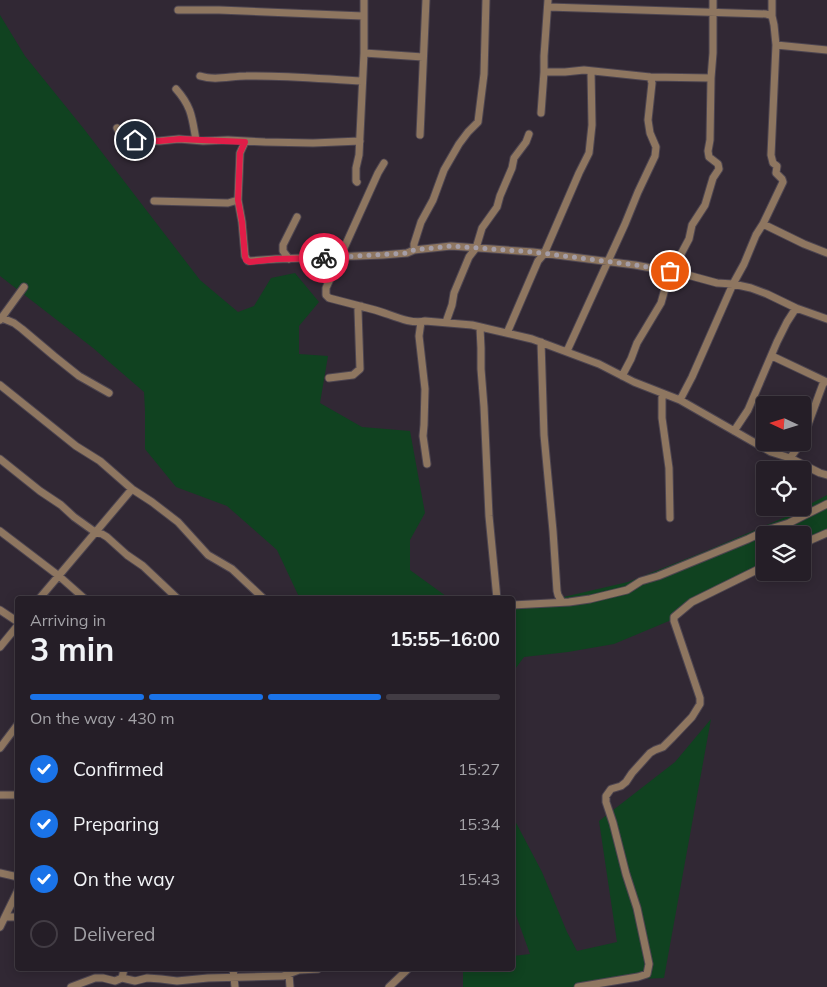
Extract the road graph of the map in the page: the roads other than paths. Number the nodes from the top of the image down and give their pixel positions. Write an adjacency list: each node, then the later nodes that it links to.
1 (364, 0): 9 (street)
2 (426, 0): 14 (street)
3 (486, 0): 36 (street)
4 (713, 0): 8 (street)
5 (772, 0): 10 (street)
6 (548, 4): 8 (street); 16 (street)
7 (178, 10): 9 (street)
8 (714, 13): 10 (street); 18 (street)
9 (364, 16): 13 (street)
10 (772, 16): 11 (street)
11 (776, 45): 12 (street); 34 (street)
12 (827, 50)
13 (364, 53): 14 (street); 20 (street)
14 (423, 57): 25 (street)
15 (591, 71): 16 (street); 19 (street); 38 (street)
16 (544, 72): 22 (street)
17 (200, 76): 20 (street)
18 (711, 78): 19 (street); 42 (street)
19 (653, 79): 41 (street)
20 (362, 81): 27 (street)
21 (176, 89): 26 (street)
22 (541, 113)
23 (117, 128): 26 (street)
24 (529, 134): 35 (street)
25 (420, 136)
26 (196, 140): 28 (street)
27 (360, 141): 28 (street); 30 (street)
28 (245, 142): 31 (street)
29 (384, 163): 39 (street)
30 (357, 182)
31 (238, 200): 32 (street); 40 (street)
32 (154, 201)
33 (297, 216): 40 (street)
34 (763, 224): 37 (street); 43 (street)
35 (476, 248): 36 (street); 38 (street); 50 (street)
36 (414, 250): 39 (street)
37 (826, 251)
38 (544, 254): 41 (street); 52 (street)
39 (341, 256): 40 (street); 45 (street)
40 (289, 259)
41 (608, 261): 42 (street); 54 (street)
42 (671, 271): 43 (street); 56 (street)
43 (733, 284): 46 (street); 62 (street)
44 (24, 287): 47 (street)
45 (362, 306): 49 (street); 57 (street)
46 (796, 308): 48 (street); 55 (street)
47 (1, 319): 60 (street)
48 (827, 319)
49 (421, 322): 50 (street); 68 (street)
50 (446, 322): 51 (street)
51 (480, 328): 52 (street); 83 (street)
52 (507, 333): 53 (street)
53 (541, 342): 54 (street); 84 (street)
54 (567, 352): 56 (street)
55 (772, 356): 58 (street); 64 (street)
56 (622, 376): 61 (street)
57 (329, 378)
58 (826, 381): 63 (street)
59 (0, 385): 70 (street)
60 (109, 393)
61 (662, 394): 62 (street); 72 (street)
62 (680, 400): 64 (street)
63 (811, 419)
64 (734, 431): 66 (street)
65 (795, 451): 66 (street)
66 (790, 458): 69 (street)
67 (0, 459): 74 (street)
68 (427, 464)
69 (827, 475)
70 (132, 489): 74 (street); 82 (street)
71 (827, 504): 84 (street)
72 (670, 518)
73 (0, 531): 78 (street)
74 (95, 532): 78 (street); 81 (street)
75 (827, 533): 76 (street)
76 (811, 540)
77 (756, 570): 112 (street)
78 (59, 576): 79 (street); 80 (street)
79 (42, 596)
80 (82, 596)
81 (175, 596)
82 (261, 596)
83 (497, 596)
84 (562, 602): 85 (street)
85 (515, 605)
86 (0, 610): 87 (street)
87 (15, 622)
88 (15, 628): 89 (street)
89 (0, 647)
90 (15, 728): 91 (street)
91 (0, 748)
92 (0, 795): 93 (street)
93 (15, 795)
94 (0, 873): 95 (street)
95 (15, 876)
96 (15, 896): 97 (street)
97 (5, 917): 98 (street); 99 (street)
98 (15, 917)
99 (0, 927)
100 (124, 971): 105 (street)
101 (233, 971): 104 (street)
102 (290, 971): 104 (street); 110 (street)
103 (406, 971): 111 (street)
104 (234, 977): 107 (street); 109 (street)
105 (122, 978): 106 (street); 108 (street)
106 (138, 984): 107 (street)
107 (176, 984)
108 (74, 986)
109 (235, 987)
110 (290, 987)
111 (389, 987)
112 (578, 987)

